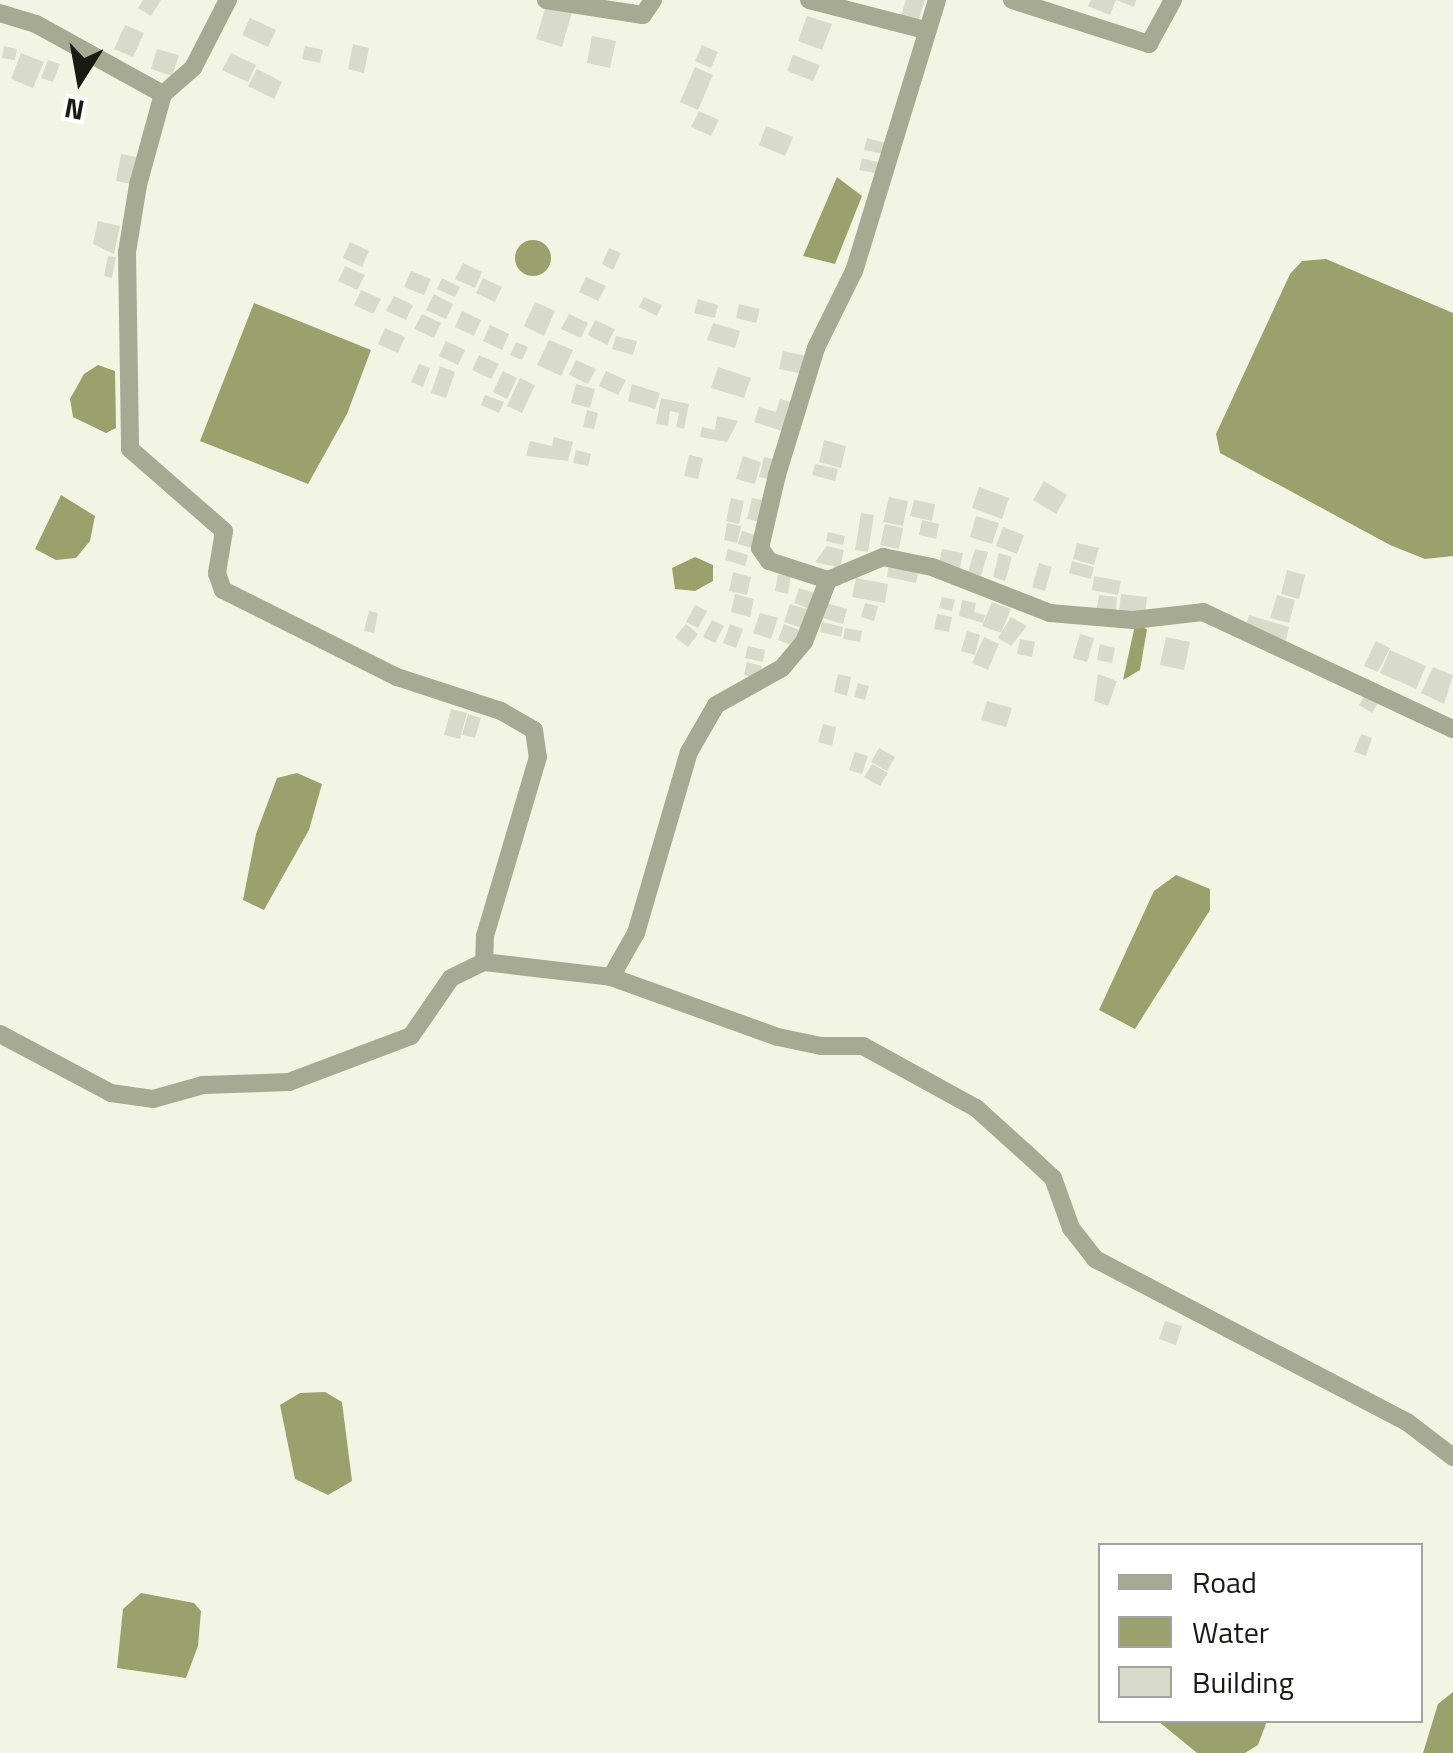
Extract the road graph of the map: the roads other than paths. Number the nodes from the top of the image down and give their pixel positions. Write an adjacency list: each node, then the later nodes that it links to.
1 (228, 0): 10 (street)
2 (546, 0): 3 (street)
3 (653, 0)
4 (809, 0): 9 (street)
5 (936, 0): 9 (street)
6 (1012, 0): 7 (street)
7 (1172, 0)
8 (0, 13): 10 (street)
9 (925, 30): 11 (street)
10 (163, 94): 13 (street)
11 (828, 580): 12 (street); 14 (street)
12 (1453, 729)
13 (484, 962): 14 (street); 15 (street)
14 (611, 977): 16 (street)
15 (0, 1034)
16 (1453, 1457)

